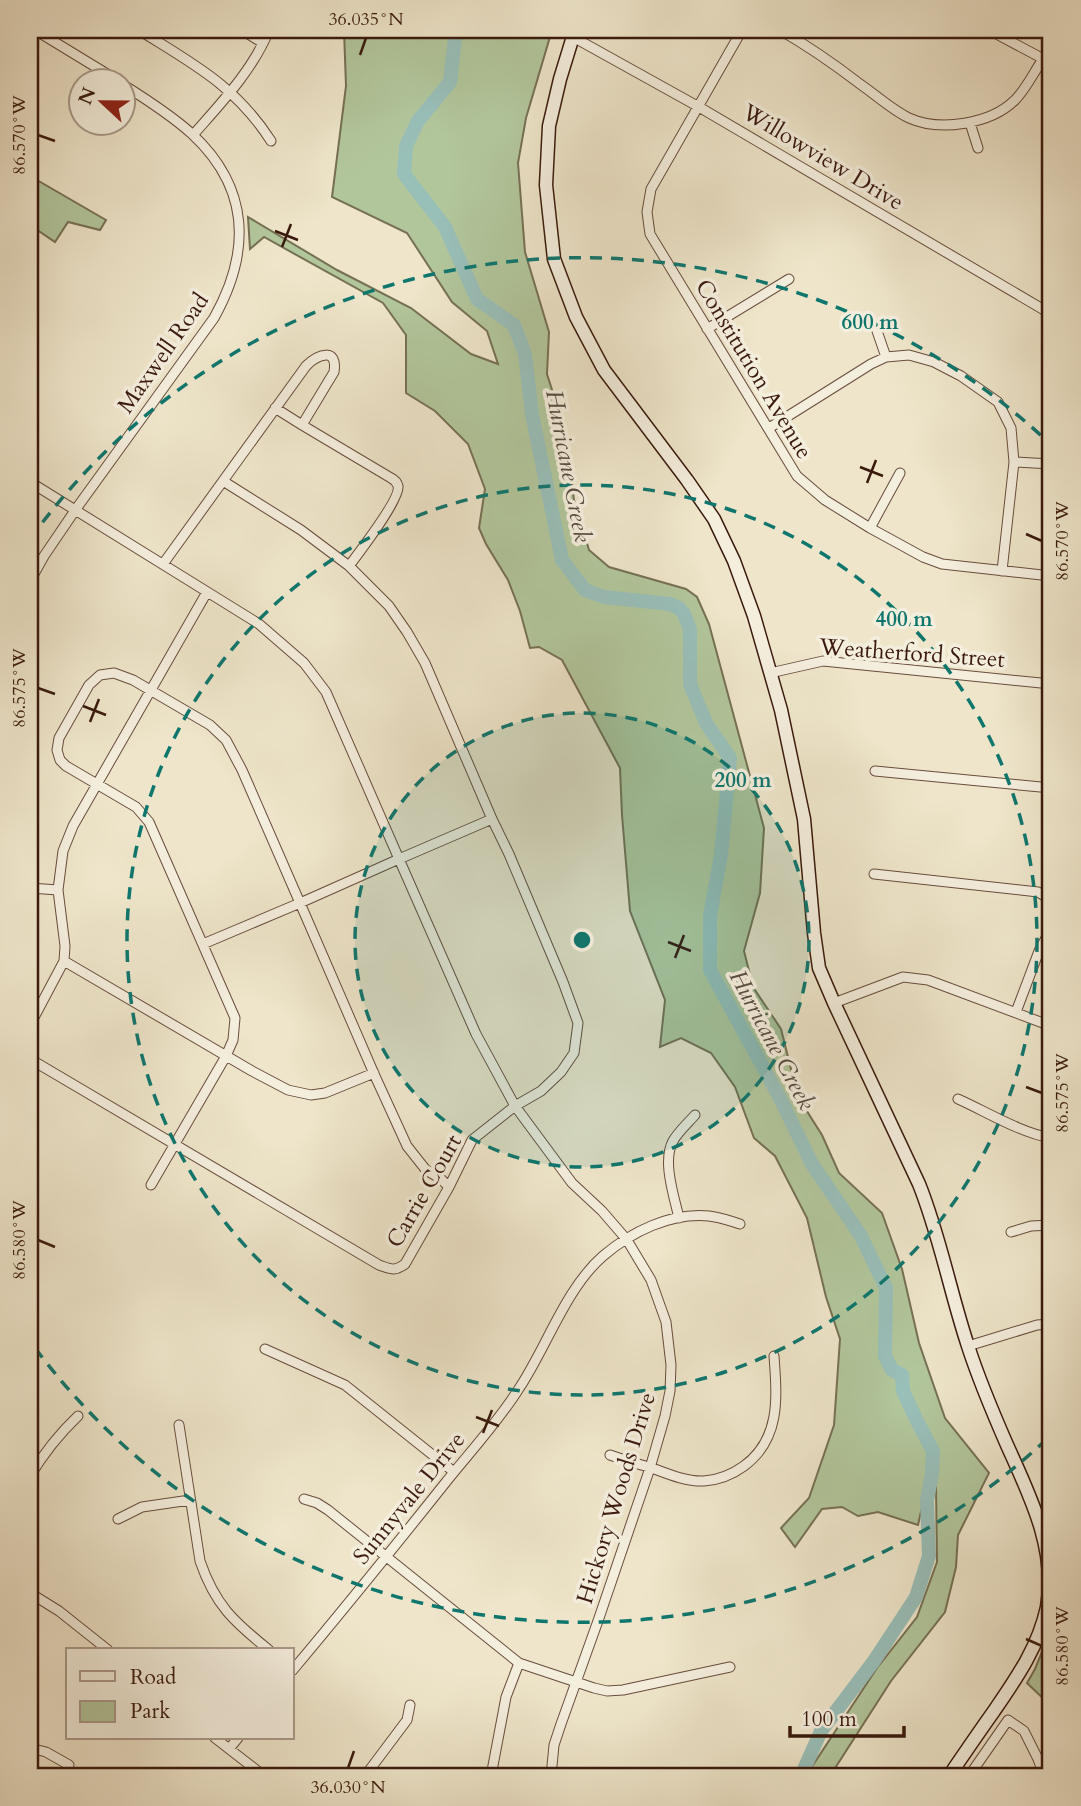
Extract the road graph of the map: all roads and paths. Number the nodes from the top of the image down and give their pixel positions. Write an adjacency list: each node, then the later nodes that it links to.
1 (36, 30): 10 (street)
2 (60, 30): 10 (street)
3 (139, 30): 14 (street)
4 (242, 30): 11 (street)
5 (269, 30): 11 (street)
6 (742, 30): 16 (street, Constitution Avenue)
7 (780, 30): 17 (street)
8 (989, 30): 12 (street)
9 (574, 33): 16 (street, Willowview Drive); 44 (main road)
10 (53, 40): 13 (street)
11 (263, 43): 14 (street)
12 (1047, 61): 17 (street)
13 (95, 66)
14 (230, 92): 18 (street); 19 (street)
15 (136, 93): 18 (street, Maxwell Road)
16 (699, 107): 22 (street, Willowview Drive); 23 (street, Constitution Avenue)
17 (970, 123): 20 (street)
18 (193, 135): 36 (street, Maxwell Road)
19 (271, 141)
20 (978, 149)
21 (789, 279): 23 (street)
22 (1051, 314)
23 (707, 329): 30 (street, Constitution Avenue)
24 (877, 331): 25 (street)
25 (886, 357): 30 (street); 31 (street)
26 (30, 403): 28 (street)
27 (275, 408): 29 (street); 29 (street); 34 (street)
28 (30, 420)
29 (302, 425): 39 (street)
30 (769, 428): 37 (street, Constitution Avenue)
31 (1014, 462): 32 (street); 40 (street)
32 (1051, 464)
33 (900, 473): 37 (street)
34 (223, 481): 38 (street); 39 (street, Carrie Court)
35 (30, 482): 36 (street, Hickory Woods Drive)
36 (76, 509): 38 (street, Hickory Woods Drive); 42 (street, Maxwell Road)
37 (870, 528): 40 (street, Constitution Avenue)
38 (163, 564): 43 (street, Hickory Woods Drive)
39 (349, 566): 50 (street, Carrie Court)
40 (1002, 571): 41 (street, Constitution Avenue)
41 (1051, 576)
42 (30, 581)
43 (207, 592): 46 (street); 51 (street, Hickory Woods Drive)
44 (770, 673): 45 (street, Weatherford Street); 60 (main road)
45 (1051, 684)
46 (151, 691): 48 (street); 48 (street); 56 (street)
47 (874, 771): 49 (street)
48 (98, 785): 54 (street); 58 (street)
49 (1051, 788)
50 (492, 818): 51 (street); 68 (street, Carrie Court)
51 (399, 859): 56 (street); 68 (street, Hickory Woods Drive)
52 (874, 873): 55 (street)
53 (30, 888): 54 (street)
54 (58, 890): 59 (street)
55 (1051, 900)
56 (300, 903): 58 (street); 66 (street)
57 (1051, 929): 61 (street)
58 (204, 944): 64 (street)
59 (64, 961): 62 (street); 64 (street)
60 (834, 1003): 61 (street); 80 (main road)
61 (1016, 1012): 63 (street)
62 (30, 1025)
63 (1051, 1026)
64 (226, 1056): 66 (street); 71 (street)
65 (30, 1059): 71 (street)
66 (374, 1073): 73 (street)
67 (958, 1098): 70 (street)
68 (515, 1106): 73 (street, Carrie Court); 78 (street, Hickory Woods Drive)
69 (695, 1115): 74 (street)
70 (1051, 1138)
71 (175, 1144): 72 (street); 73 (street, Carrie Court)
72 (151, 1185)
73 (449, 1186)
74 (679, 1218): 75 (street, Sunnyvale Drive); 78 (street, Sunnyvale Drive)
75 (740, 1224)
76 (1051, 1224): 77 (street)
77 (1012, 1232)
78 (627, 1240): 86 (street, Hickory Woods Drive); 87 (street, Sunnyvale Drive)
79 (1051, 1324): 80 (street)
80 (968, 1346): 110 (main road)
81 (265, 1349): 87 (street)
82 (774, 1356): 86 (street)
83 (78, 1416): 88 (street)
84 (179, 1425): 90 (street)
85 (610, 1455): 86 (street)
86 (650, 1468): 99 (street, Hickory Woods Drive)
87 (454, 1472): 92 (street, Sunnyvale Drive)
88 (30, 1476)
89 (304, 1499): 92 (street)
90 (190, 1500): 91 (street); 95 (street)
91 (118, 1519)
92 (386, 1557): 96 (street); 98 (street, Sunnyvale Drive)
93 (30, 1593): 94 (street)
94 (105, 1648)
95 (266, 1648)
96 (519, 1663): 99 (street); 108 (street)
97 (730, 1667): 99 (street)
98 (294, 1669)
99 (575, 1682): 109 (street, Hickory Woods Drive)
100 (410, 1705): 107 (street)
101 (218, 1740): 104 (street)
102 (236, 1740): 104 (street)
103 (30, 1748): 105 (street)
104 (229, 1749): 106 (street)
105 (69, 1765)
106 (264, 1776)
107 (365, 1776)
108 (491, 1776)
109 (551, 1776)
110 (949, 1776)
111 (969, 1776): 112 (street)
112 (1044, 1776)

